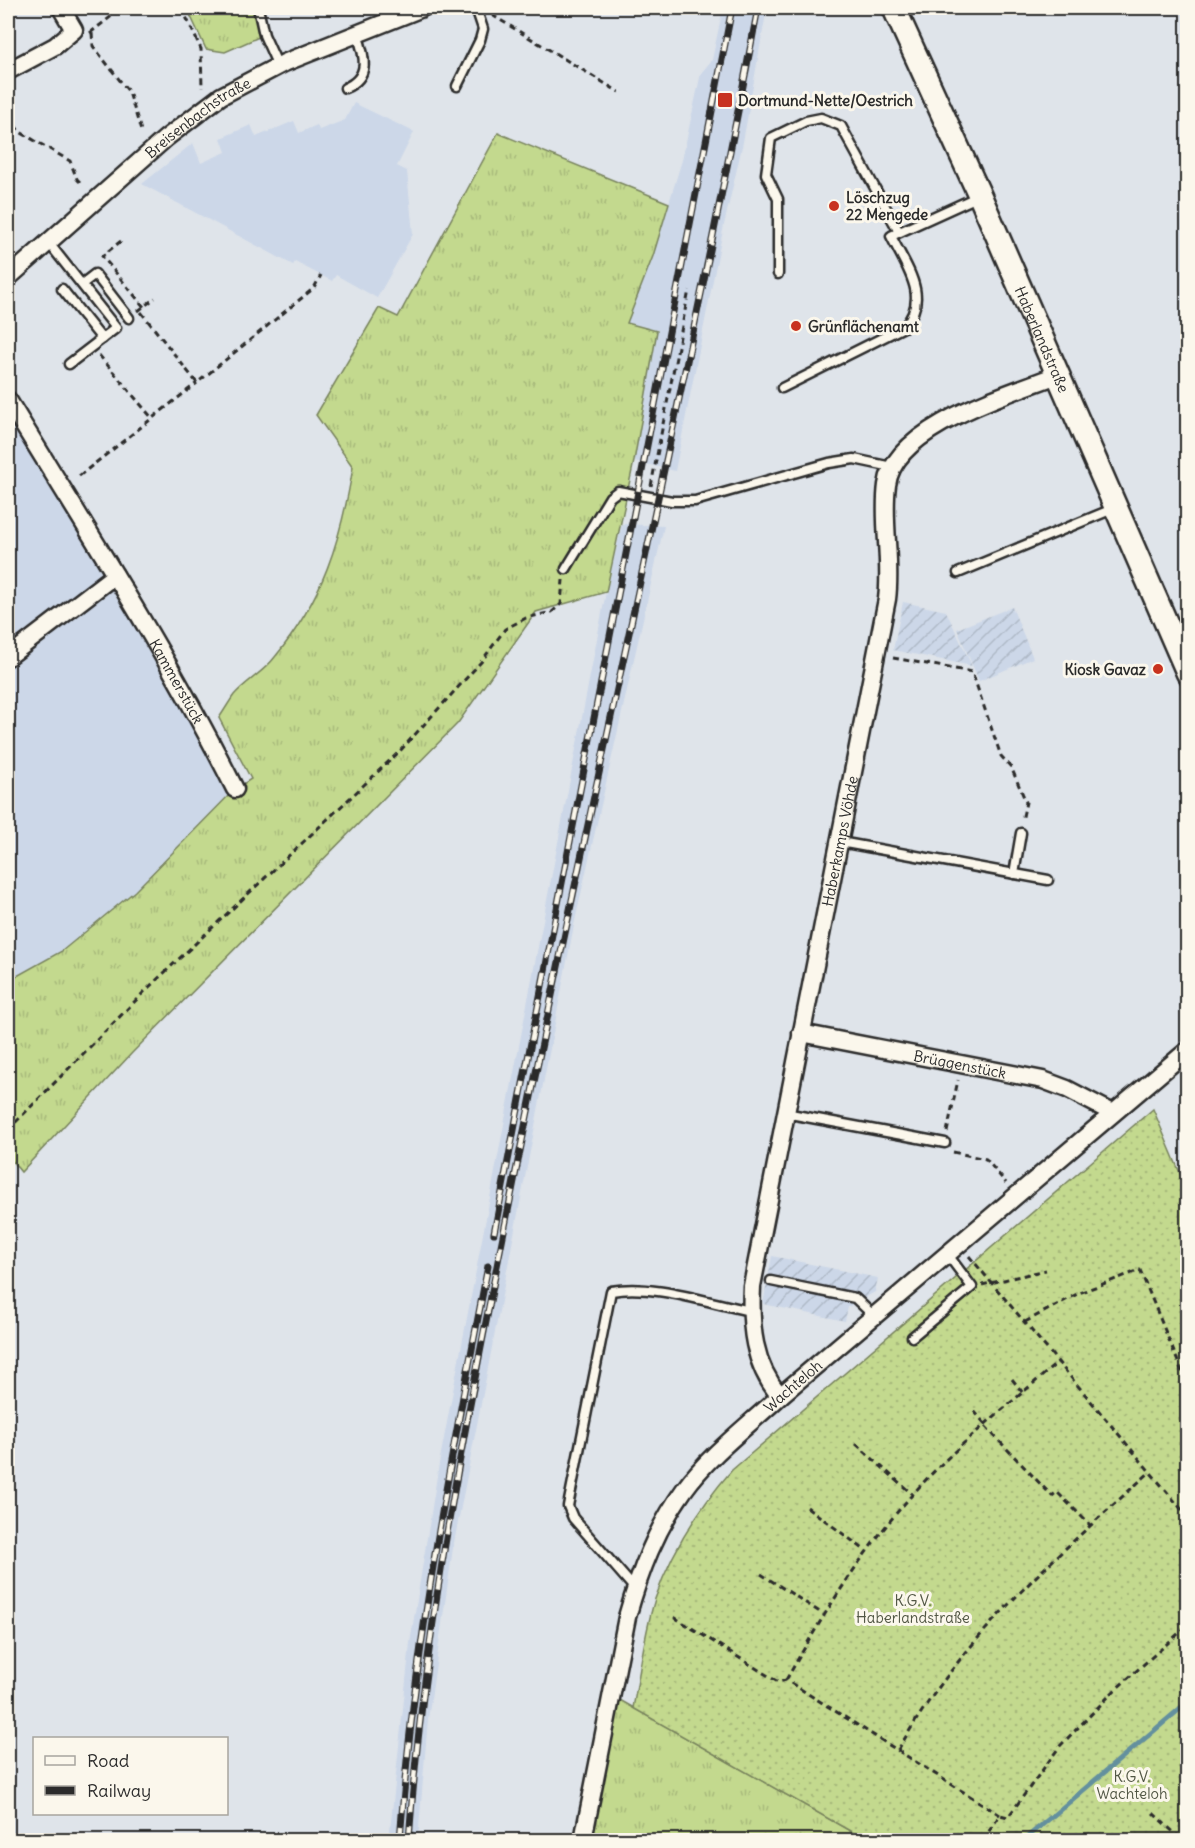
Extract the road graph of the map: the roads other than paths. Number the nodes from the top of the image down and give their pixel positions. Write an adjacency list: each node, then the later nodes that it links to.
1 (61, 8): 9 (street)
2 (258, 8): 8 (lane)
3 (422, 8): 6 (street, Breisenbachstraße)
4 (476, 8): 10 (lane)
5 (894, 8): 12 (street, Haberlandstraße)
6 (387, 14): 7 (street, Breisenbachstraße)
7 (357, 34): 8 (street, Breisenbachstraße); 11 (lane)
8 (278, 66): 14 (street, Breisenbachstraße)
9 (8, 71)
10 (457, 87)
11 (345, 88)
12 (980, 196): 13 (lane); 22 (street, Haberlandstraße)
13 (899, 232): 15 (lane); 23 (lane)
14 (48, 242): 16 (street, Breisenbachstraße); 17 (lane)
15 (778, 274)
16 (8, 278)
17 (82, 284): 19 (lane); 20 (lane)
18 (62, 288): 20 (lane)
19 (129, 318)
20 (102, 339): 21 (lane)
21 (69, 364)
22 (1057, 375): 25 (street, Haberkamps Vöhde); 26 (street, Haberlandstraße)
23 (782, 388)
24 (8, 400): 29 (street, Kammerstück)
25 (892, 466): 27 (lane); 34 (street, Haberkamps Vöhde)
26 (1115, 507): 28 (lane); 31 (street, Haberlandstraße)
27 (566, 569)
28 (958, 573)
29 (115, 575): 30 (street); 32 (street, Kammerstück)
30 (8, 657)
31 (1188, 673)
32 (235, 789)
33 (1021, 833): 35 (lane)
34 (840, 842): 35 (lane); 37 (street, Haberkamps Vöhde)
35 (1014, 874): 36 (lane)
36 (1048, 880)
37 (801, 1033): 39 (street, Haberkamps Vöhde); 40 (street, Brüggenstück)
38 (1188, 1050): 40 (street, Wachteloh)
39 (785, 1113): 41 (lane); 44 (street, Haberkamps Vöhde)
40 (1113, 1113): 42 (street, Wachteloh)
41 (945, 1143)
42 (954, 1250): 45 (street, Wachteloh); 46 (lane)
43 (771, 1281): 45 (lane)
44 (751, 1311): 47 (street, Haberkamps Vöhde); 48 (lane)
45 (875, 1317): 47 (street, Wachteloh)
46 (912, 1337)
47 (780, 1396): 48 (street, Wachteloh)
48 (635, 1589): 49 (street, Wachteloh)
49 (583, 1840)

